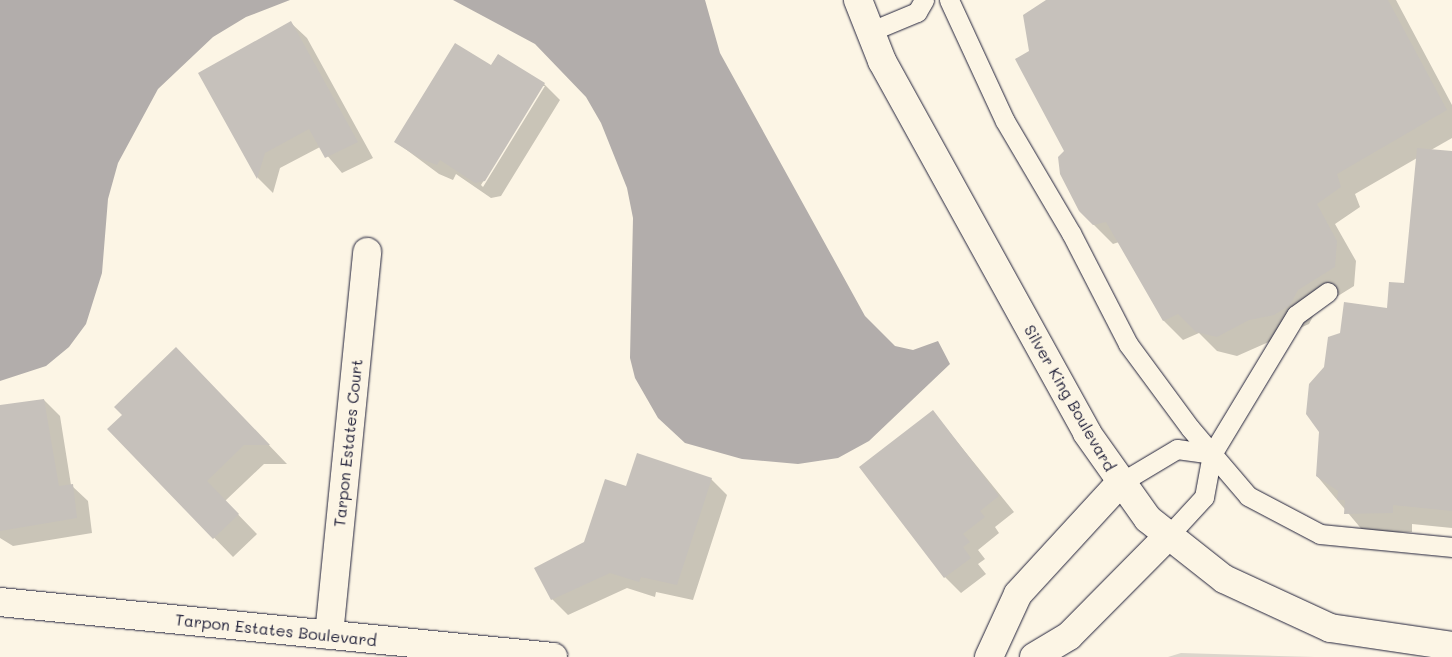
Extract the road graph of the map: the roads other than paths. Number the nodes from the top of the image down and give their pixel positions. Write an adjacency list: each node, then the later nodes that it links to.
1 (858, 0): 4 (street, Silver King Boulevard)
2 (924, 0): 4 (lane)
3 (949, 0): 7 (lane)
4 (869, 32): 8 (street, Silver King Boulevard)
5 (367, 252): 12 (street, Tarpon Estates Court)
6 (1328, 292): 7 (lane)
7 (1212, 454): 8 (lane); 9 (lane); 10 (lane)
8 (1120, 483): 9 (street, Silver King Boulevard); 15 (street)
9 (1169, 535): 13 (street, Silver King Boulevard); 16 (street)
10 (1452, 547)
11 (0, 602): 12 (street, Tarpon Estates Boulevard)
12 (329, 635): 14 (street, Tarpon Estates Boulevard)
13 (1452, 646)
14 (553, 657)
15 (989, 657)
16 (1034, 657)

